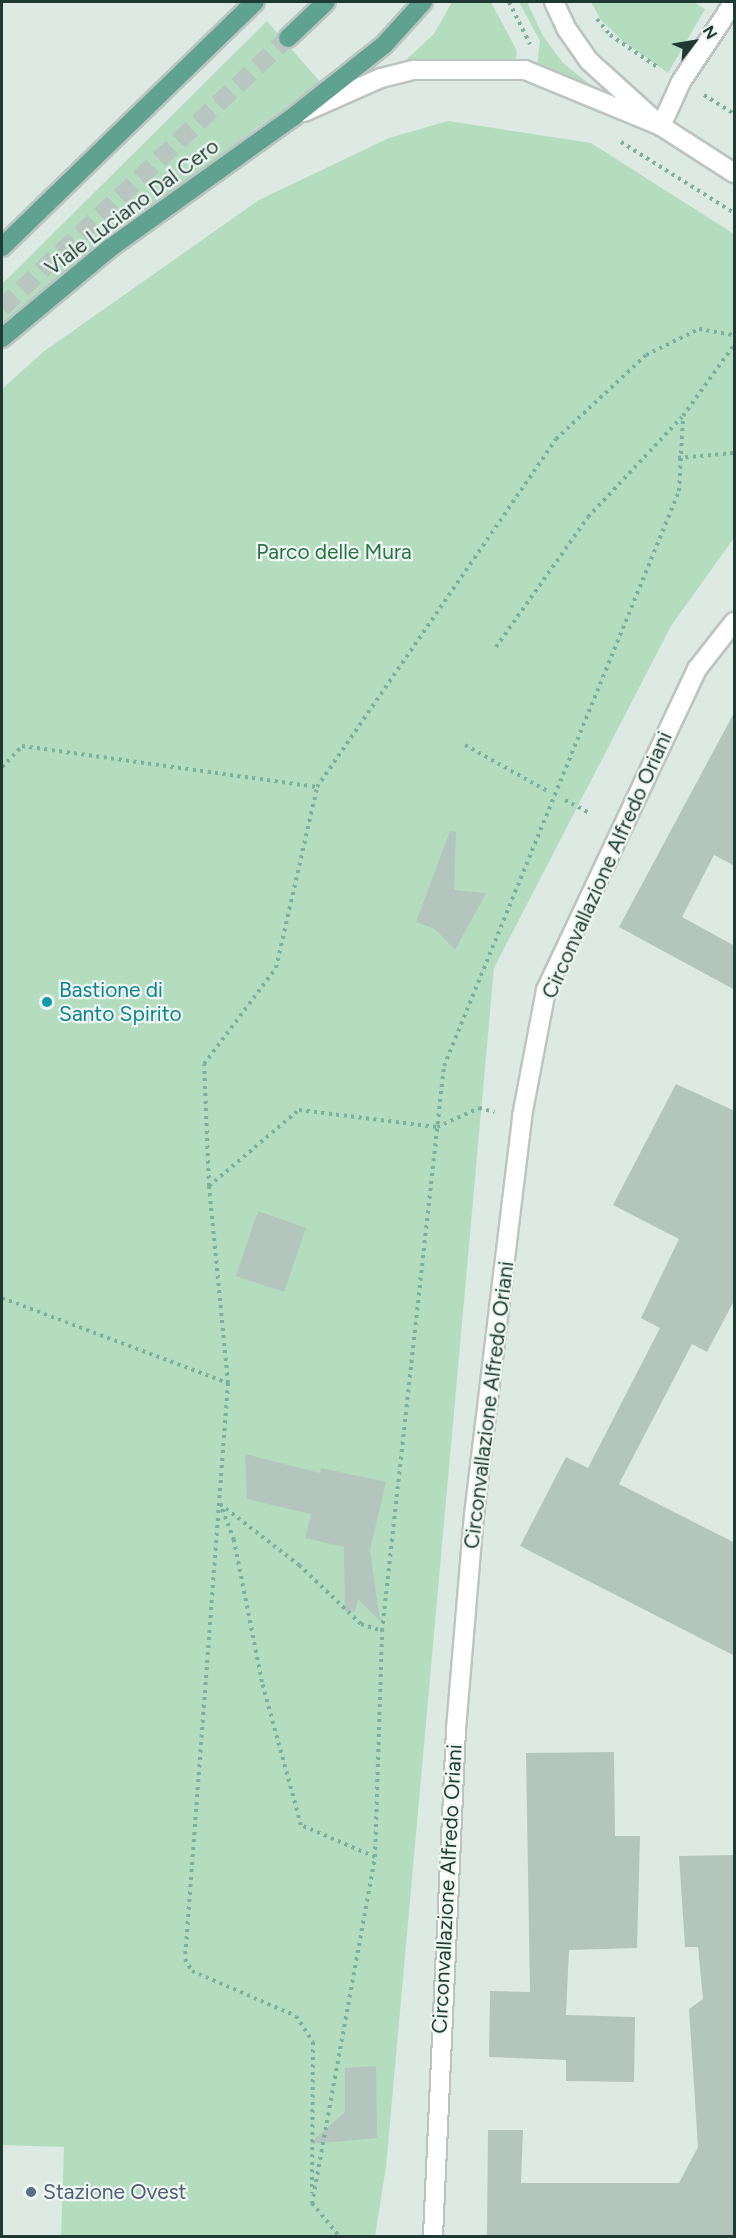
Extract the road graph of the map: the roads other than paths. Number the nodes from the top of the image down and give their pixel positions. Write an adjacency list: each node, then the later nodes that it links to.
1 (255, 2): 10 (main road)
2 (326, 2): 6 (main road)
3 (423, 2): 7 (main road, Viale Luciano Dal Cero)
4 (554, 2): 8 (street, Viale Luciano Dal Cero)
5 (734, 2): 8 (street)
6 (288, 38)
7 (293, 117): 8 (street, Viale Luciano Dal Cero); 11 (main road, Viale Luciano Dal Cero)
8 (661, 126): 9 (street, Viale Luciano Dal Cero)
9 (735, 174)
10 (2, 247)
11 (2, 338)
12 (735, 622): 13 (street, Circonvallazione Alfredo Oriani)
13 (433, 2236)

